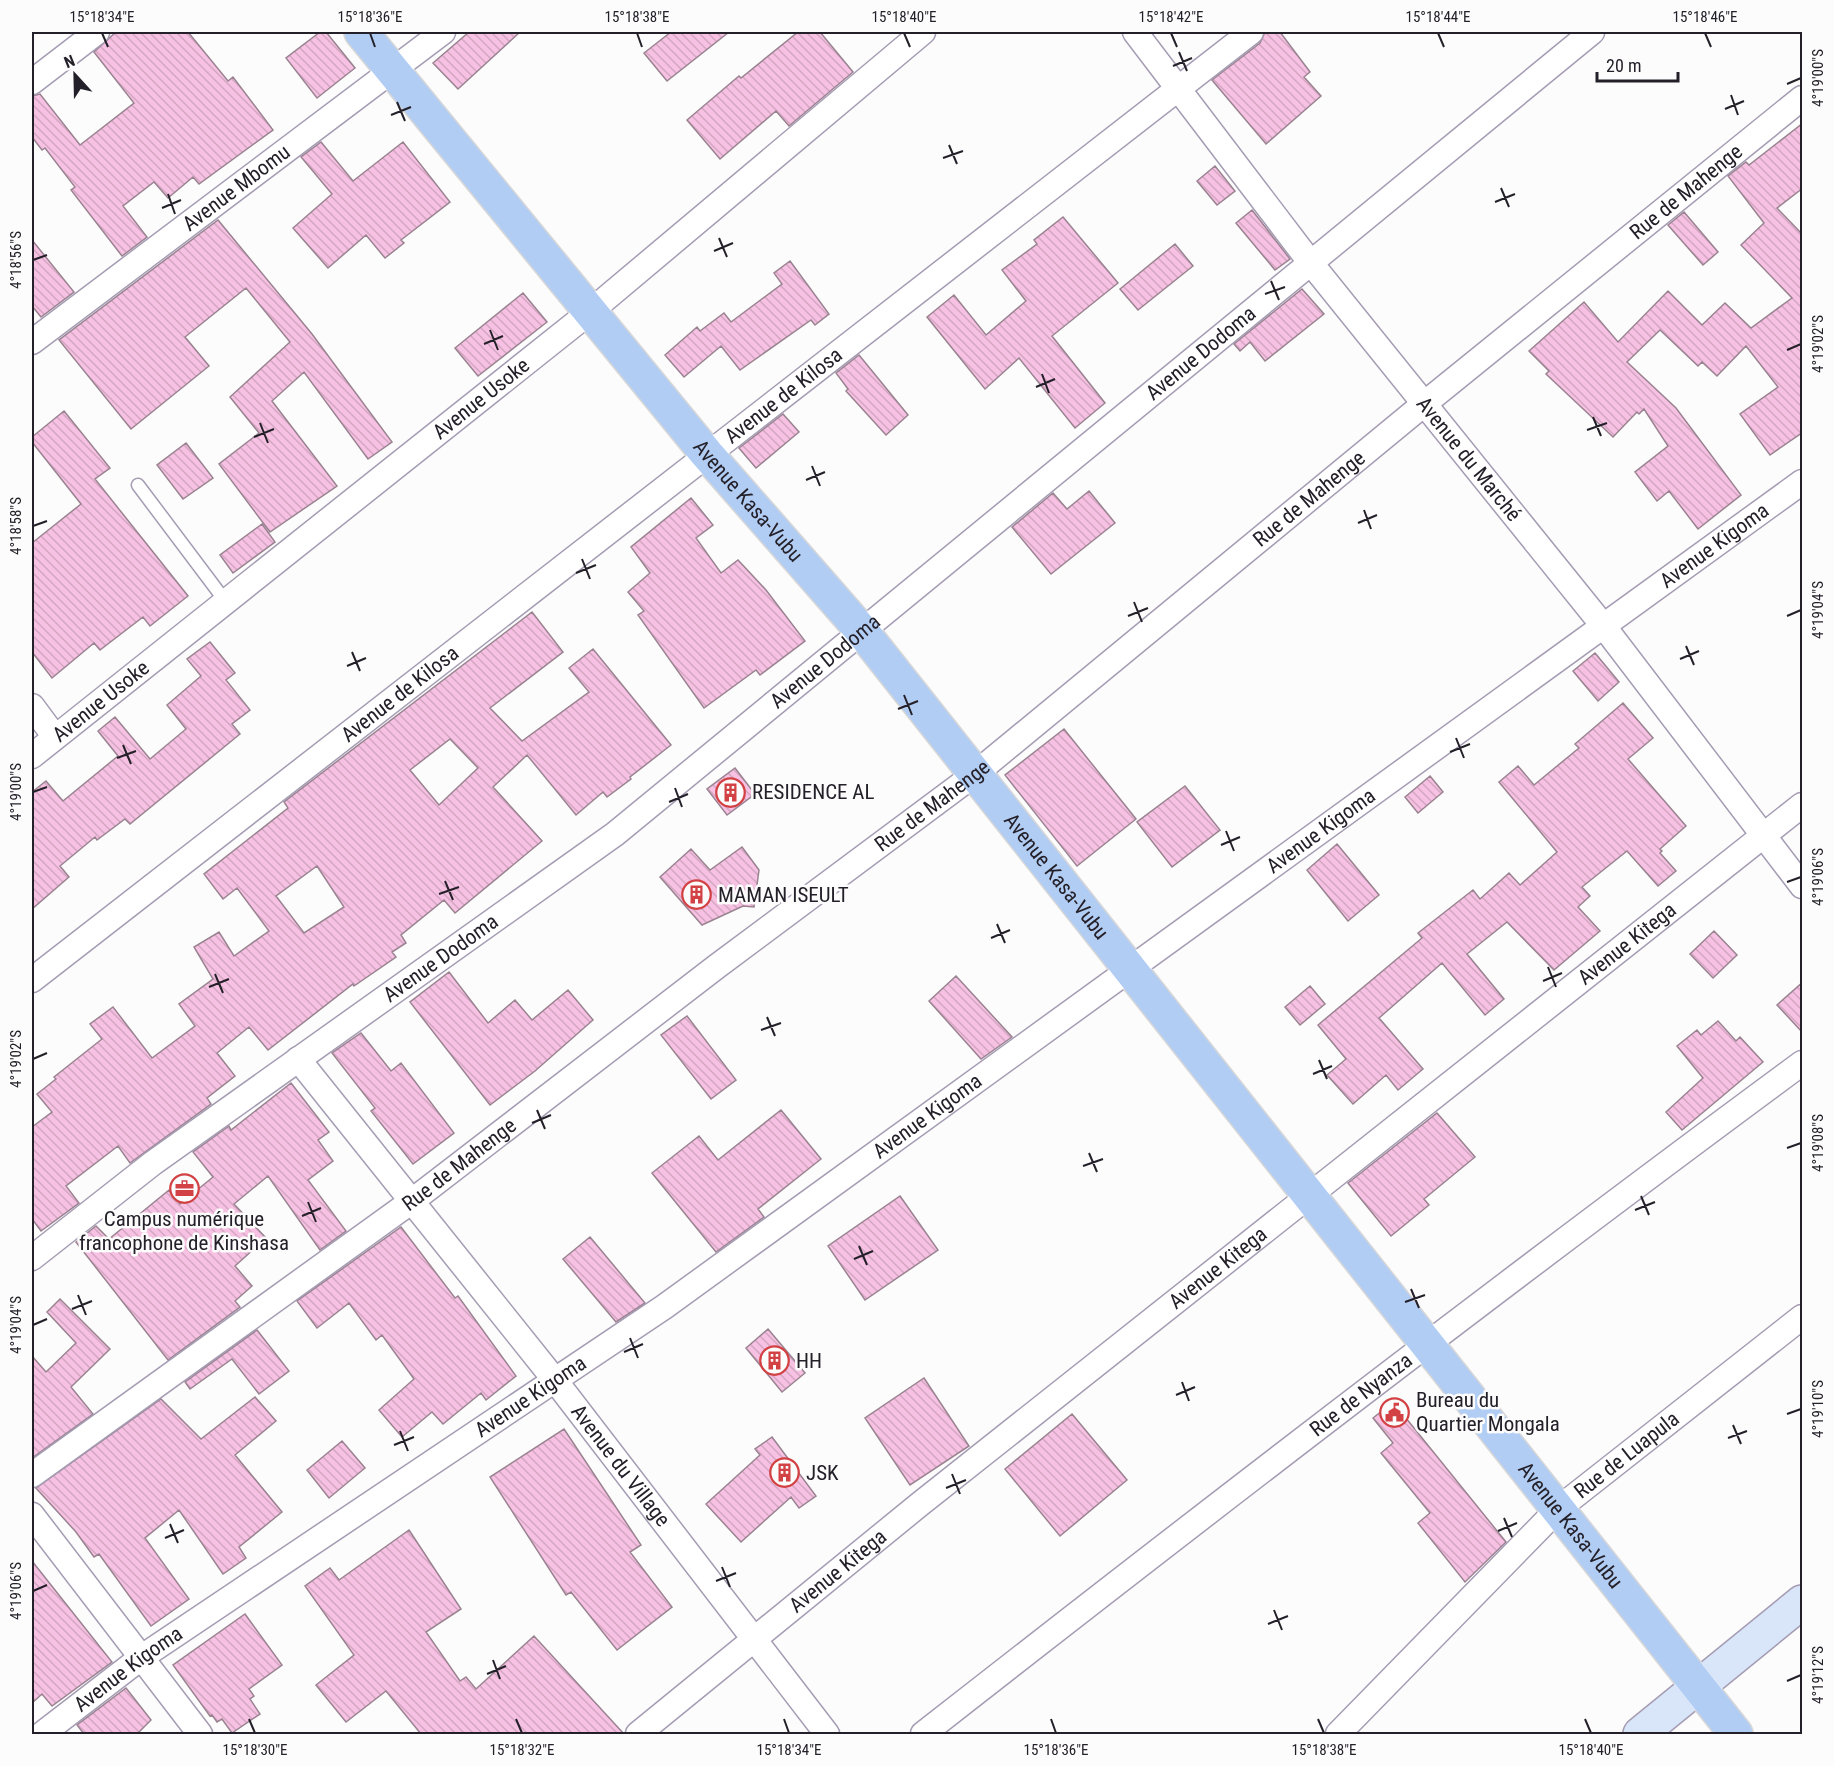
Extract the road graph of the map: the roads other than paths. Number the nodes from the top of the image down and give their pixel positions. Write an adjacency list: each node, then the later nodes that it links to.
1 (97, 32): 9 (street)
2 (361, 32): 8 (main road, Avenue Kasa-Vubu)
3 (443, 32): 8 (street, Avenue Mbomu)
4 (923, 32): 13 (street, Avenue Usoke)
5 (1135, 32): 10 (street, Avenue du Marché)
6 (1251, 32): 10 (street, Avenue de Kilosa)
7 (1592, 32): 12 (street, Avenue Dodoma)
8 (393, 71): 13 (main road, Avenue Kasa-Vubu); 14 (street, Avenue Mbomu)
9 (32, 82)
10 (1177, 88): 12 (street, Avenue du Marché); 16 (street, Avenue de Kilosa)
11 (1803, 98): 15 (street, Rue de Mahenge)
12 (1310, 262): 15 (street, Avenue du Marché); 21 (street, Avenue Dodoma)
13 (591, 311): 16 (main road, Avenue Kasa-Vubu); 19 (street, Avenue Usoke)
14 (32, 342)
15 (1424, 404): 20 (street, Avenue du Marché); 25 (street, Rue de Mahenge)
16 (706, 453): 21 (main road, Avenue Kasa-Vubu); 30 (street, Avenue de Kilosa)
17 (1803, 482): 20 (street, Avenue Kigoma)
18 (138, 484): 19 (lane)
19 (226, 602): 23 (street, Avenue Usoke)
20 (1605, 628): 27 (street, Avenue du Marché); 29 (street, Avenue Kigoma)
21 (861, 630): 25 (main road, Avenue Kasa-Vubu); 31 (street, Avenue Dodoma)
22 (32, 706): 23 (street)
23 (55, 737): 24 (street, Avenue Usoke)
24 (32, 756)
25 (975, 774): 29 (main road, Avenue Kasa-Vubu); 34 (street, Rue de Mahenge)
26 (1803, 806): 27 (street, Avenue Kitega)
27 (1764, 838): 28 (street, Avenue du Marché); 33 (street, Avenue Kitega)
28 (1803, 886)
29 (1129, 968): 33 (main road, Avenue Kasa-Vubu); 38 (street, Avenue Kigoma)
30 (32, 980)
31 (298, 1059): 34 (street, Avenue du Village); 35 (street, Avenue Dodoma)
32 (1803, 1063): 37 (street, Rue de Nyanza)
33 (1309, 1195): 37 (main road, Avenue Kasa-Vubu); 43 (street, Avenue Kitega)
34 (412, 1201): 38 (street, Avenue du Village); 39 (street, Rue de Mahenge)
35 (32, 1258)
36 (1803, 1317): 40 (street, Rue de Luapula)
37 (1428, 1345): 40 (main road, Avenue Kasa-Vubu); 50 (street, Rue de Nyanza)
38 (554, 1379): 43 (street, Avenue du Village); 44 (street, Avenue Kigoma)
39 (32, 1475)
40 (1558, 1509): 45 (main road, Avenue Kasa-Vubu); 51 (street, Rue de Luapula)
41 (32, 1515): 44 (street)
42 (1803, 1602): 45 (street)
43 (754, 1642): 48 (street, Avenue Kitega); 49 (street, Avenue du Village)
44 (142, 1657): 46 (street, Avenue Kigoma); 47 (street)
45 (1698, 1685): 52 (street); 53 (main road, Avenue Kasa-Vubu)
46 (42, 1734)
47 (200, 1734)
48 (638, 1734)
49 (827, 1734)
50 (923, 1734)
51 (1338, 1734)
52 (1640, 1734)
53 (1736, 1734)

